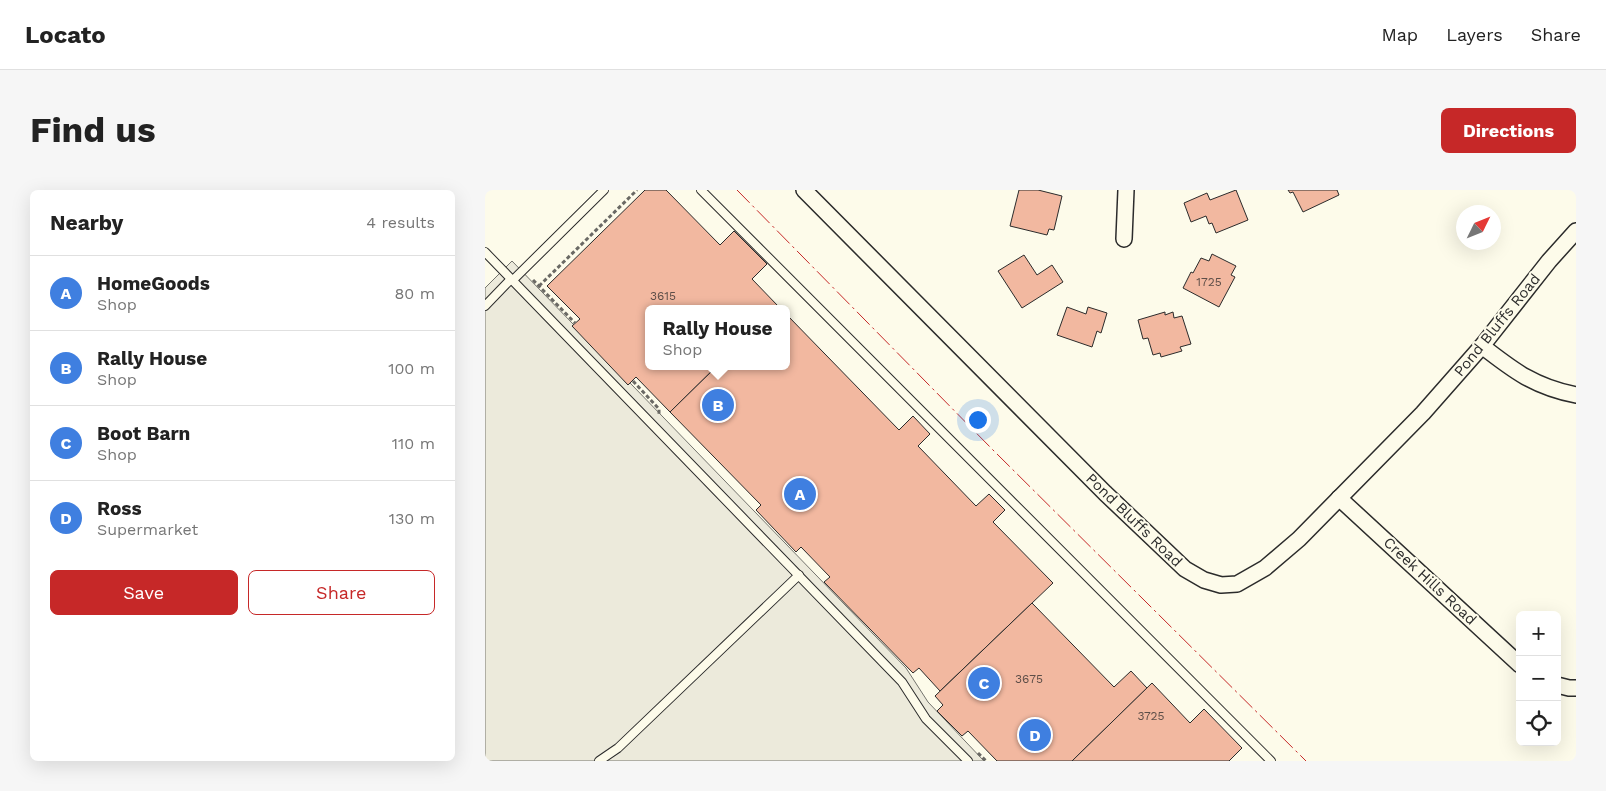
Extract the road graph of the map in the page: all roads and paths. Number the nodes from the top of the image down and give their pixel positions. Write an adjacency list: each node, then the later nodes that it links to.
1 (605, 190): 9 (lane)
2 (637, 190): 11 (path)
3 (701, 190): 23 (lane)
4 (804, 190): 16 (street, Pond Bluffs Road)
5 (1126, 190): 7 (street)
6 (1576, 231): 14 (street, Pond Bluffs Road)
7 (1123, 239)
8 (485, 252): 9 (lane)
9 (512, 280): 12 (lane); 17 (lane)
10 (533, 280): 11 (path)
11 (539, 286): 13 (path)
12 (485, 306)
13 (575, 323)
14 (1482, 346): 15 (street); 16 (street, Pond Bluffs Road)
15 (1576, 395)
16 (1339, 498): 18 (street, Creek Hills Road)
17 (799, 575): 21 (lane); 22 (lane)
18 (1516, 661)
19 (1561, 686): 20 (street)
20 (1576, 688)
21 (599, 761)
22 (969, 761)
23 (1271, 761)

